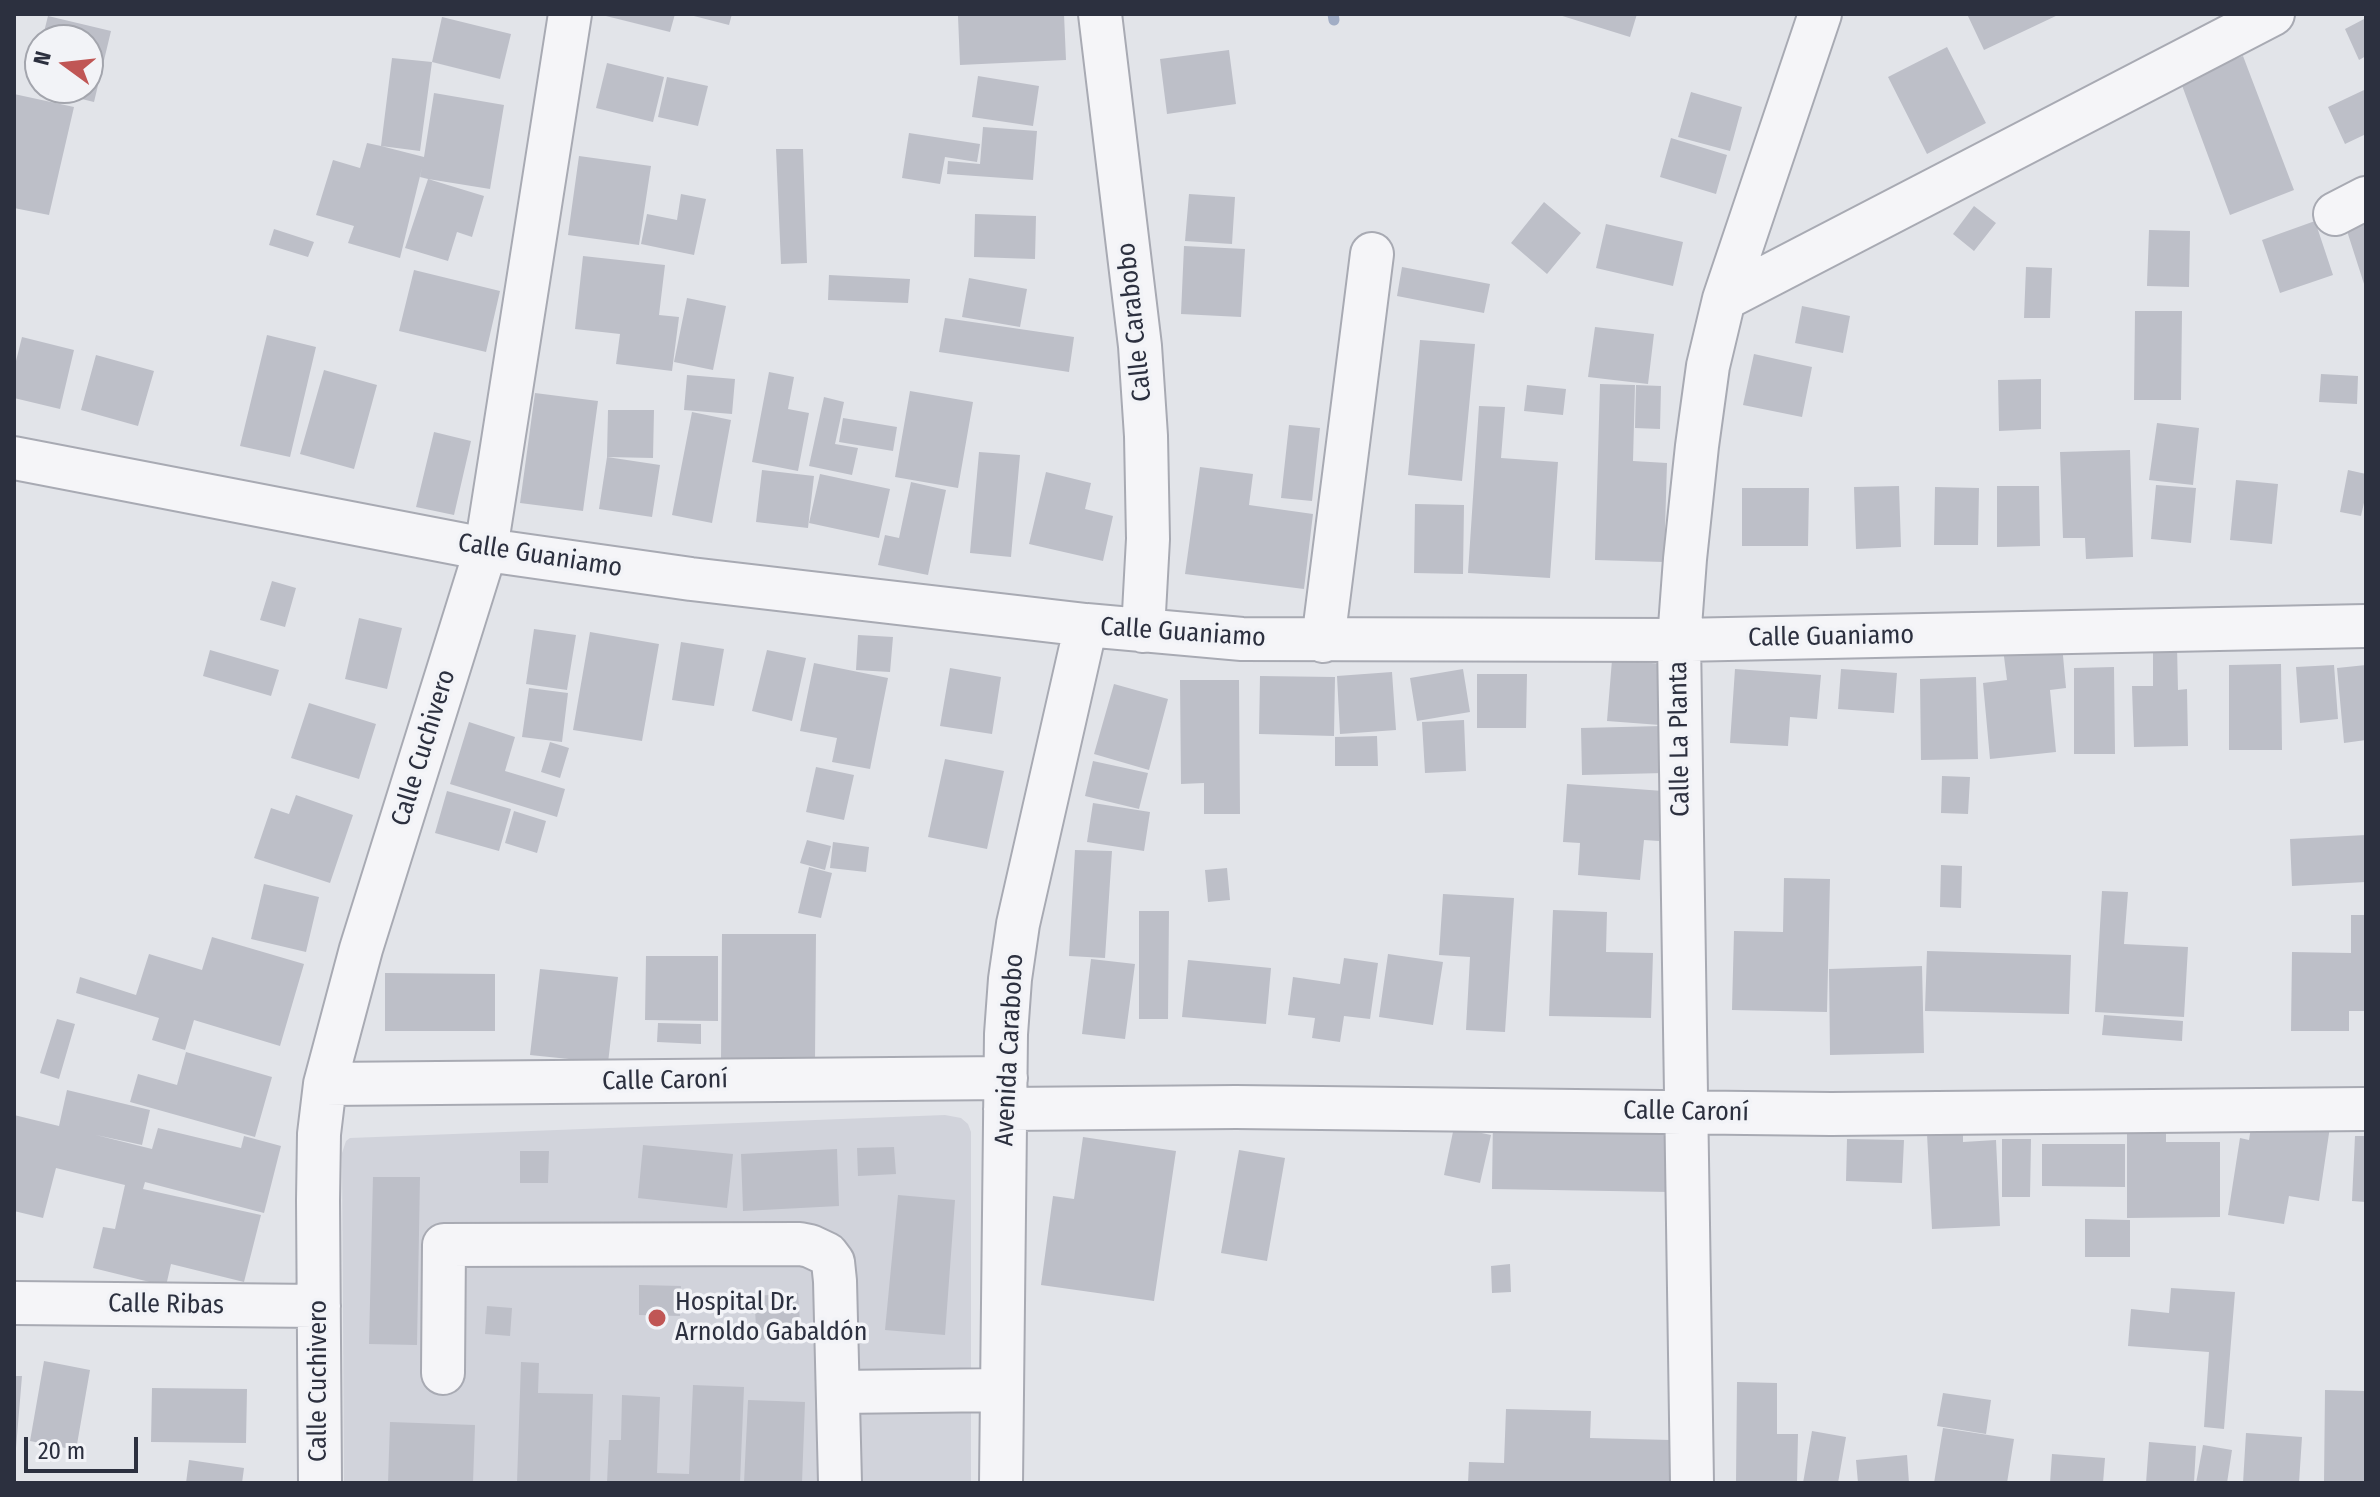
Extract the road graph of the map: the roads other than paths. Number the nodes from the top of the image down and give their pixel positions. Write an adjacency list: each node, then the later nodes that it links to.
1 (570, 14): 8 (street, Calle Cuchivero)
2 (1100, 14): 11 (street, Calle Carabobo)
3 (1820, 14): 6 (street, Calle La Planta)
4 (2273, 14): 6 (street)
5 (1372, 254): 13 (street)
6 (1724, 299): 12 (street, Calle La Planta)
7 (14, 458): 8 (street, Calle Guaniamo)
8 (486, 549): 9 (street, Calle Guaniamo); 14 (street, Calle Cuchivero)
9 (1086, 625): 11 (street, Calle Guaniamo); 15 (street, Avenida Carabobo)
10 (2366, 626): 12 (street, Calle Guaniamo)
11 (1143, 631): 13 (street, Calle Guaniamo)
12 (1679, 640): 13 (street, Calle Guaniamo); 17 (street, Calle La Planta)
13 (1323, 641)
14 (325, 1084): 15 (street, Calle Caroní); 19 (street, Calle Cuchivero)
15 (1005, 1093): 17 (street, Calle Caroní); 21 (street, Avenida Carabobo)
16 (2366, 1109): 17 (street, Calle Caroní)
17 (1686, 1112): 26 (street, Calle La Planta)
18 (14, 1303): 19 (street, Calle Ribas)
19 (319, 1306): 23 (street, Calle Cuchivero)
20 (443, 1373): 22 (street)
21 (1002, 1390): 22 (street); 25 (street, Avenida Carabobo)
22 (838, 1392): 24 (street)
23 (320, 1483)
24 (840, 1483)
25 (1001, 1483)
26 (1692, 1483)

